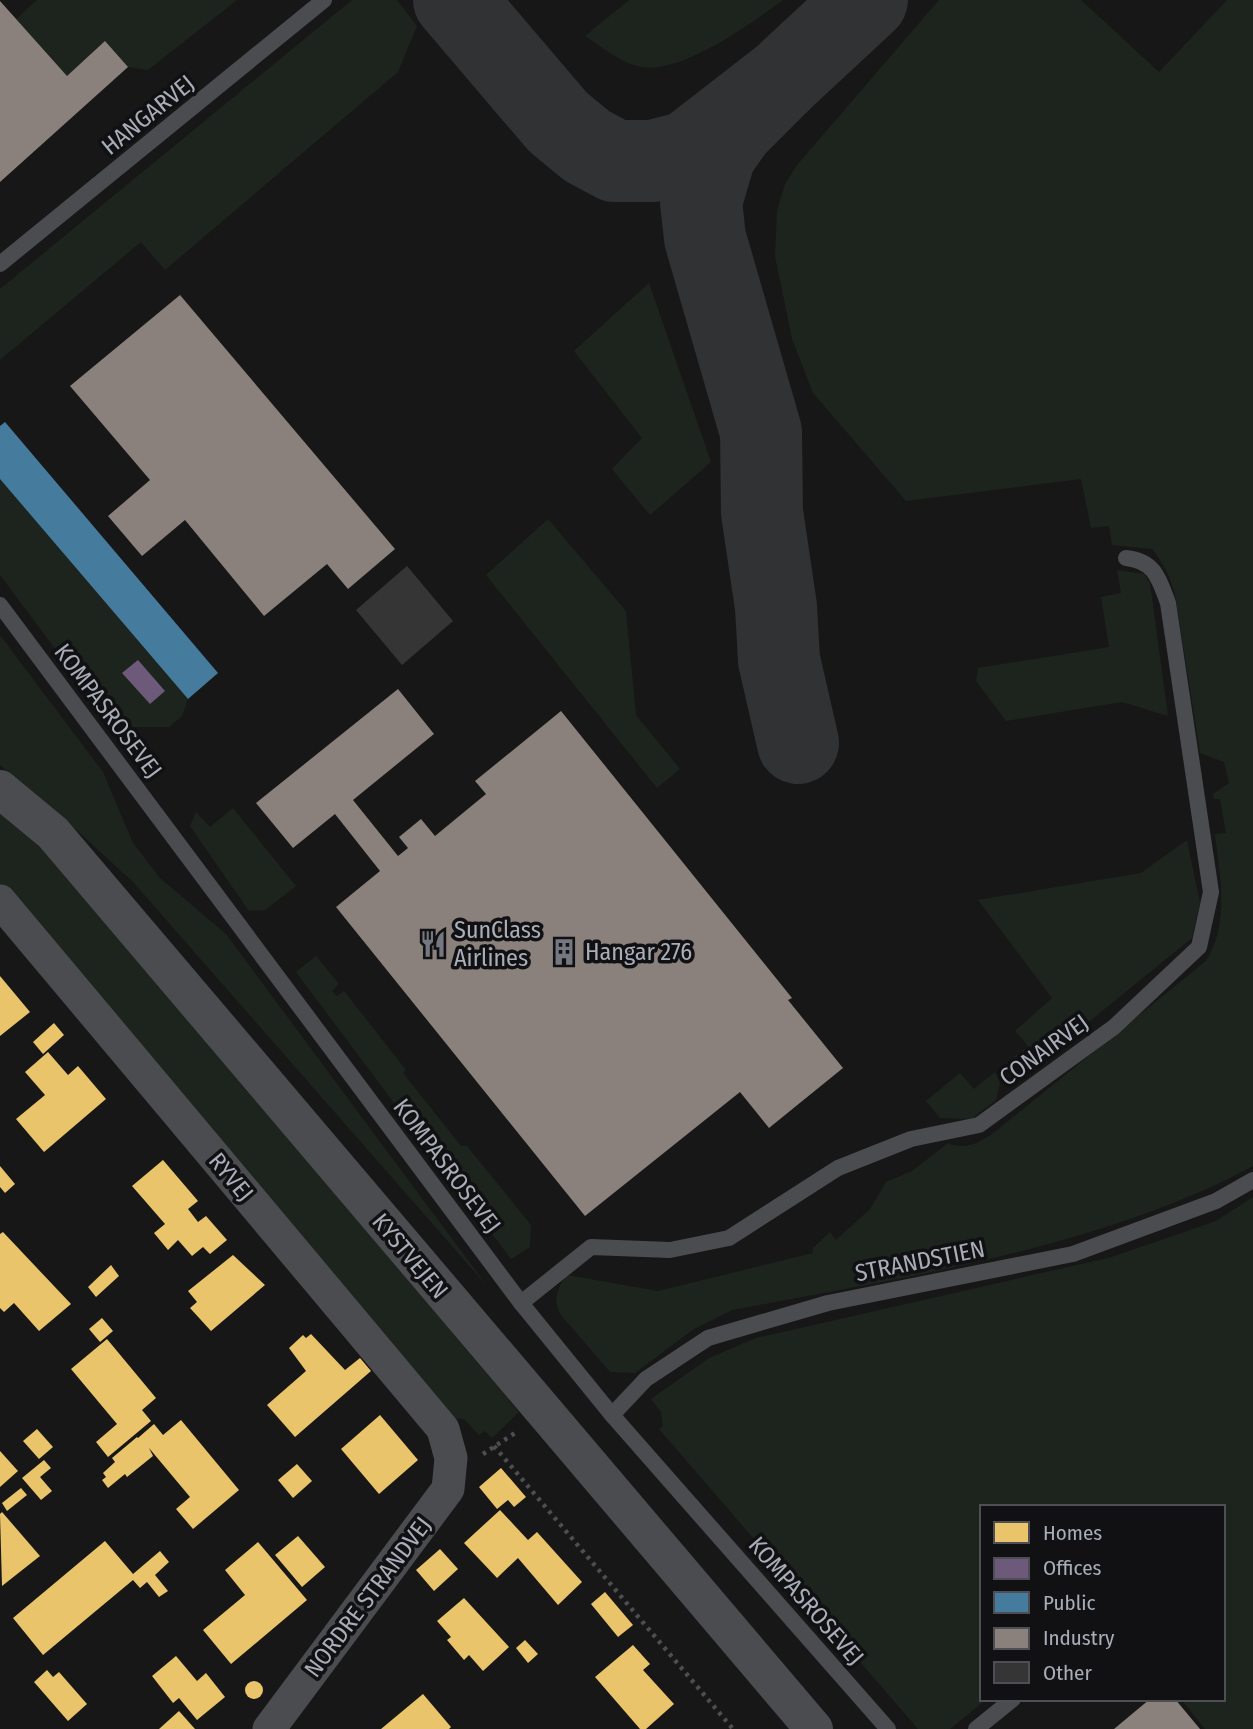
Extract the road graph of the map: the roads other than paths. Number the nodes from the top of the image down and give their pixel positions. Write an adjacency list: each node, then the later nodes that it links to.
1 (324, 0): 2 (lane, HANGARVEJ)
2 (0, 264)
3 (1126, 558): 8 (lane, CONAIRVEJ)
4 (0, 605): 8 (lane, KOMPASROSEVEJ)
5 (0, 789): 13 (street, KYSTVEJEN)
6 (0, 901): 10 (street, RYVEJ)
7 (1253, 1180): 9 (lane, STRANDSTIEN)
8 (521, 1303): 9 (lane, KOMPASROSEVEJ)
9 (612, 1415): 14 (lane, KOMPASROSEVEJ)
10 (452, 1458): 12 (street, NORDRE STRANDVEJ)
11 (1011, 1701): 15 (lane)
12 (279, 1725)
13 (814, 1729)
14 (888, 1729)
15 (976, 1729)

